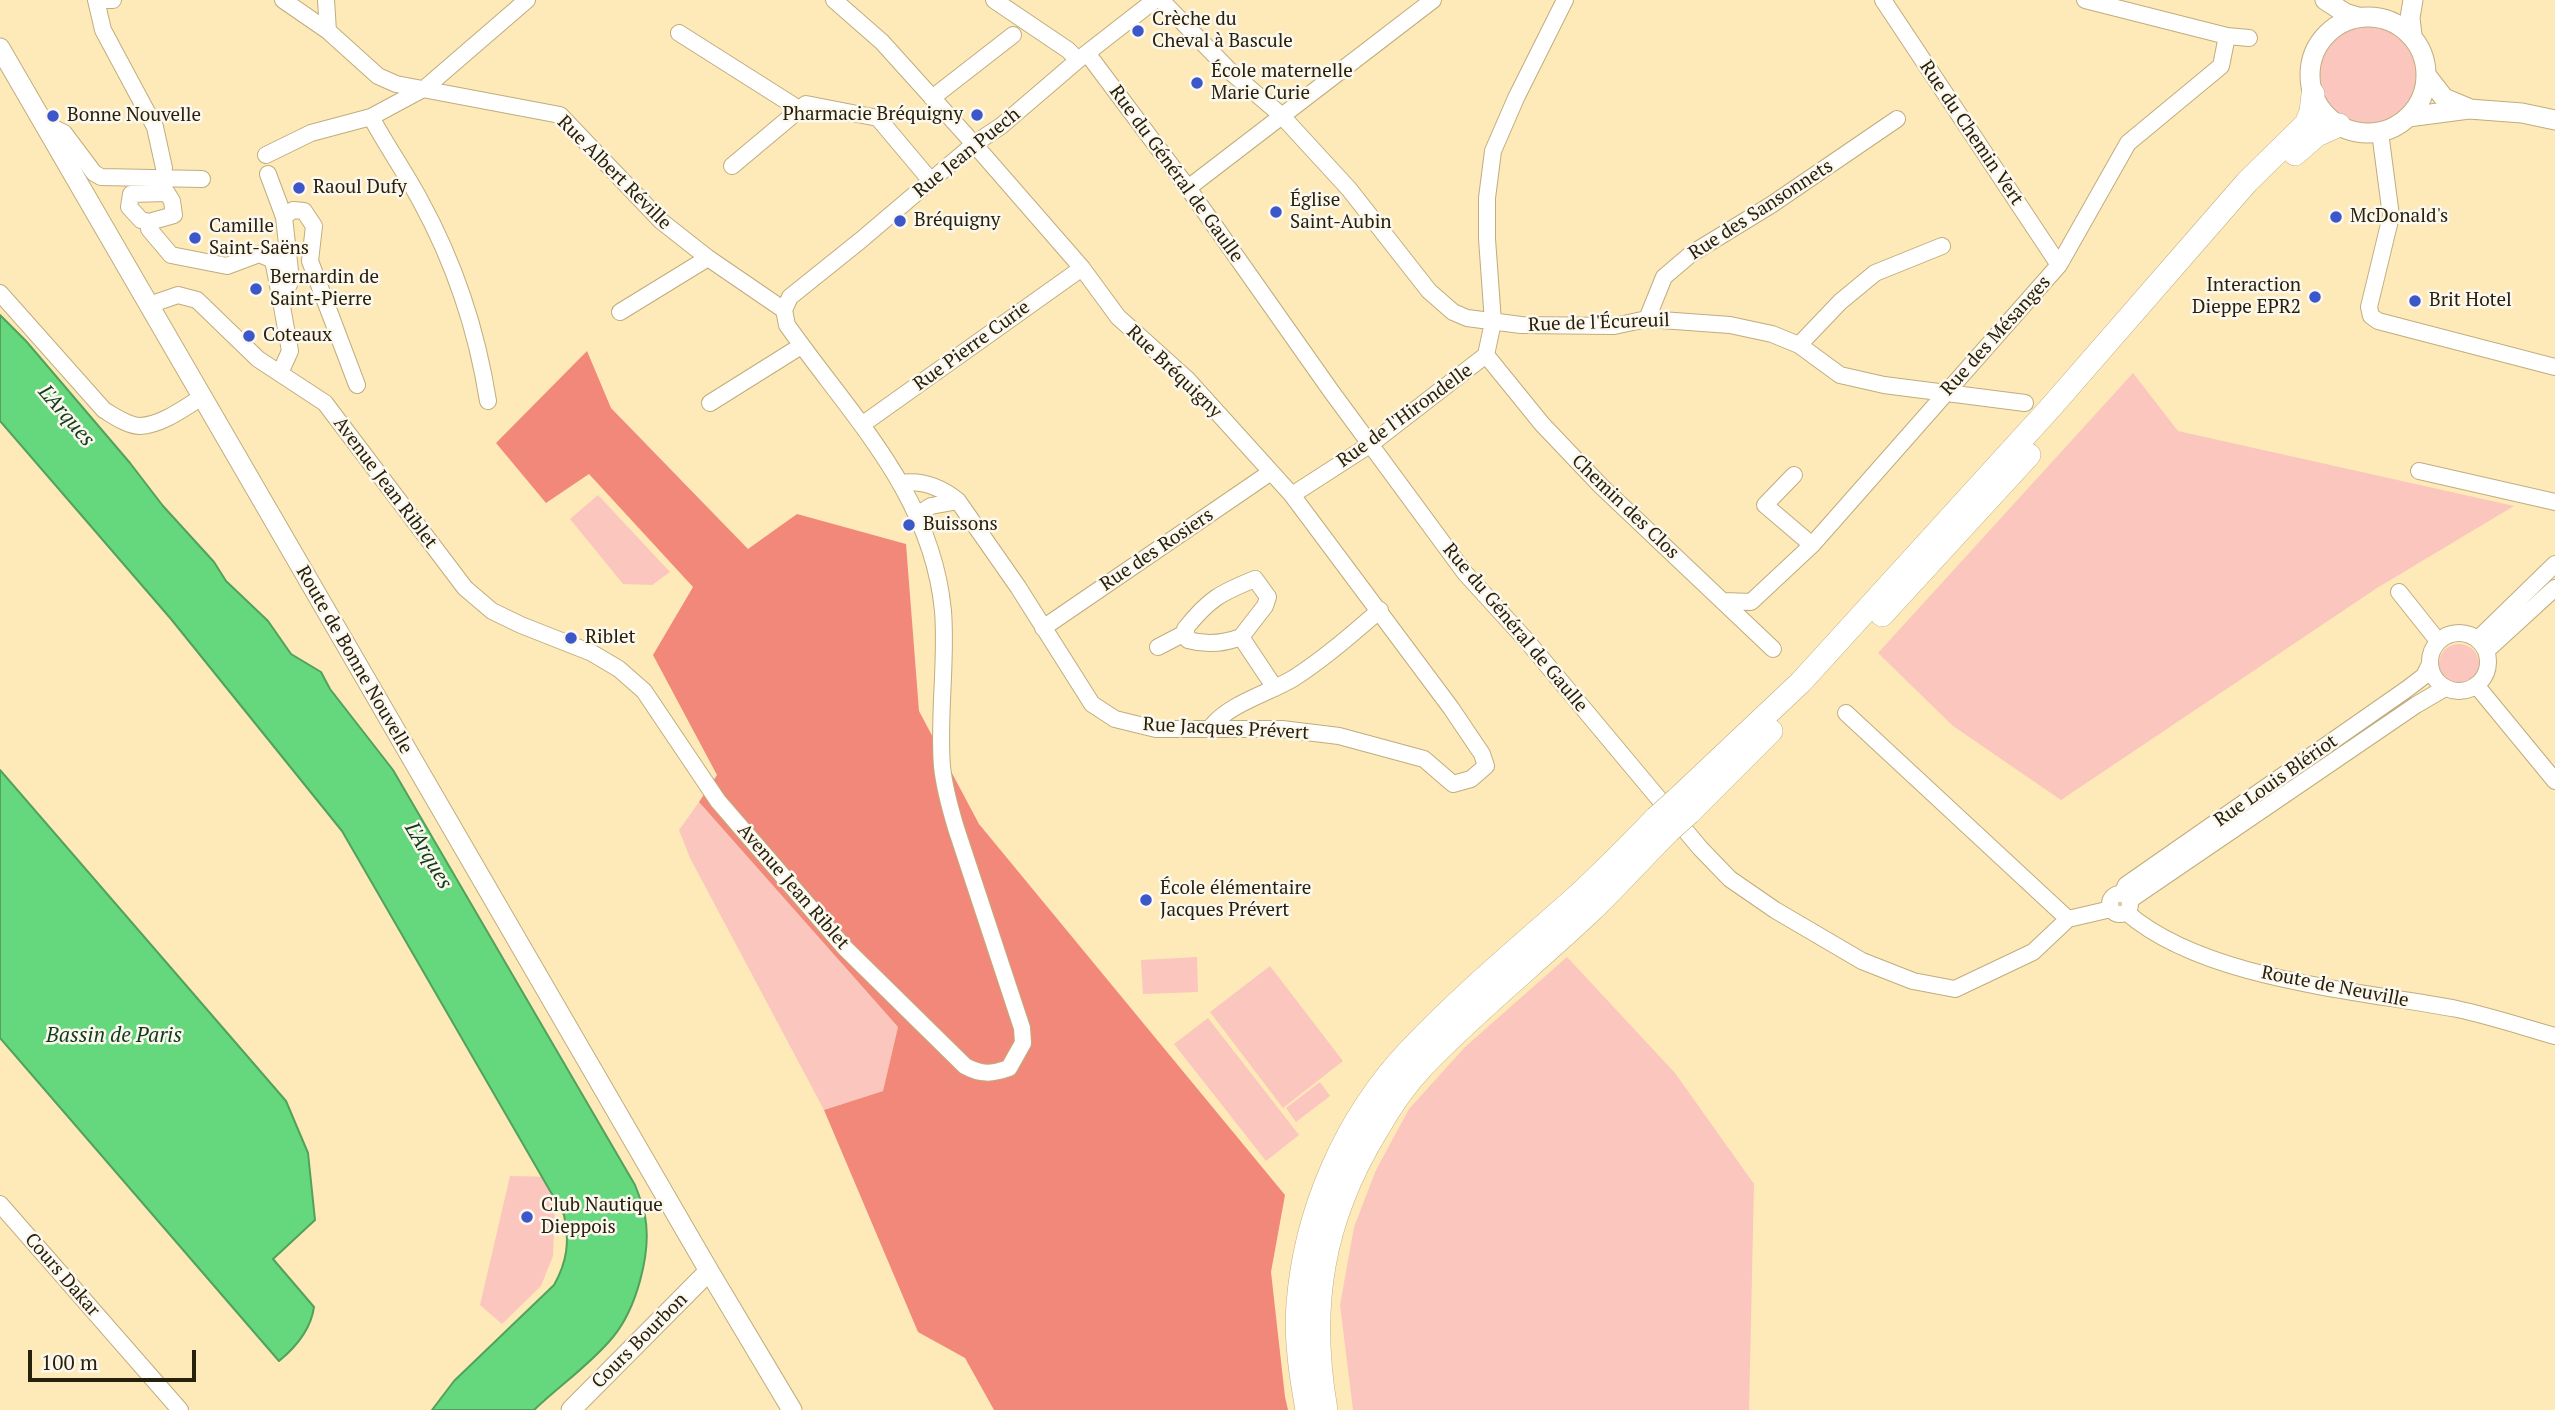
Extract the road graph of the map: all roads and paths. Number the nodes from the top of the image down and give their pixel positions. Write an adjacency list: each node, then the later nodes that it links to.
1 (96, 0): 46 (street)
2 (102, 0): 3 (street)
3 (113, 0)
4 (283, 0): 20 (street, Rue Albert Réville)
5 (326, 0): 20 (street)
6 (527, 0): 30 (street)
7 (834, 0): 32 (street, Rue Bréquigny)
8 (994, 0): 28 (street, Rue du Général de Gaulle)
9 (1155, 0): 28 (street, Rue Jean Puech)
10 (1161, 0): 35 (street, Rue de l'Écureuil)
11 (1433, 0): 35 (street)
12 (1565, 0): 63 (street, Rue de l'Hirondelle)
13 (1883, 0): 55 (street, Rue du Chemin Vert)
14 (2085, 0): 24 (street)
15 (2315, 0): 25 (main road)
16 (2325, 0): 19 (main road)
17 (2390, 0): 19 (main road)
18 (2413, 0): 22 (main road)
19 (2365, 17): 22 (main road); 25 (main road)
20 (328, 31): 30 (street, Rue Albert Réville)
21 (679, 33): 34 (street)
22 (2412, 35): 29 (main road)
23 (1013, 36): 32 (street)
24 (2227, 36): 26 (street); 55 (street, Rue des Mésanges)
25 (2324, 36): 31 (main road)
26 (2249, 38)
27 (0, 48): 40 (main road, Route de Bonne Nouvelle)
28 (1082, 56): 43 (street, Rue Jean Puech); 50 (street, Rue du Général de Gaulle)
29 (2427, 76): 33 (main road); 37 (main road)
30 (425, 89): 36 (street); 54 (street, Rue Albert Réville)
31 (2313, 94): 41 (main road); 106 (highway)
32 (932, 98): 43 (street, Rue Bréquigny)
33 (2469, 108): 37 (main road); 39 (main road)
34 (799, 109): 45 (street); 49 (street)
35 (1280, 115): 50 (street); 63 (street, Rue de l'Écureuil)
36 (371, 117): 44 (street); 72 (street)
37 (2409, 117): 42 (main road)
38 (1897, 119): 62 (street, Rue des Sansonnets)
39 (2555, 120)
40 (42, 122): 48 (street); 59 (main road, Route de Bonne Nouvelle)
41 (2339, 125): 42 (main road); 106 (highway)
42 (2379, 132): 67 (street)
43 (974, 145): 49 (street, Rue Jean Puech); 56 (street, Rue Bréquigny)
44 (266, 155)
45 (732, 166)
46 (164, 169)
47 (268, 174): 51 (street)
48 (202, 179)
49 (931, 181): 60 (street, Rue Jean Puech)
50 (1188, 188): 76 (street, Rue du Général de Gaulle)
51 (284, 217): 58 (street); 69 (street)
52 (149, 222): 58 (street)
53 (1942, 246): 64 (street)
54 (708, 258): 60 (street, Rue Albert Réville); 61 (street)
55 (2059, 265): 70 (street, Rue des Mésanges)
56 (1082, 268): 75 (street, Rue Pierre Curie); 78 (street, Rue Bréquigny)
57 (0, 293): 71 (street)
58 (281, 301): 68 (street)
59 (149, 305): 68 (street, Avenue Jean Riblet); 71 (main road, Route de Bonne Nouvelle)
60 (784, 310): 65 (street)
61 (620, 312)
62 (1647, 319): 63 (street, Rue de l'Écureuil); 64 (street, Rue de l'Écureuil)
63 (1493, 322): 66 (street, Rue de l'Hirondelle)
64 (1799, 345): 70 (street, Rue de l'Écureuil)
65 (801, 346): 73 (street); 75 (street)
66 (1486, 355): 76 (street, Rue de l'Hirondelle); 89 (street, Chemin des Clos)
67 (2555, 367)
68 (280, 373): 84 (street, Avenue Jean Riblet)
69 (357, 385)
70 (1946, 392): 74 (street, Rue de l'Écureuil); 85 (street, Rue des Mésanges)
71 (202, 397): 112 (main road, Route de Bonne Nouvelle)
72 (488, 401)
73 (710, 403)
74 (2025, 403)
75 (863, 424): 80 (street)
76 (1371, 444): 81 (street, Rue de l'Hirondelle); 109 (street, Rue du Général de Gaulle)
77 (2419, 471): 83 (street)
78 (1271, 472): 81 (street, Rue Bréquigny); 91 (street, Rue des Rosiers)
79 (1794, 475): 85 (street)
80 (901, 483): 82 (street, Rue Jacques Prévert); 84 (street, Avenue Jean Riblet)
81 (1292, 495): 90 (street, Rue Bréquigny)
82 (958, 501): 84 (street); 91 (street, Rue Jacques Prévert)
83 (2555, 502)
84 (917, 515)
85 (1812, 545): 89 (street, Rue des Mésanges)
86 (2555, 564): 95 (street)
87 (2555, 588): 95 (street)
88 (2399, 592): 94 (street)
89 (1725, 601): 97 (street, Chemin des Clos)
90 (1380, 610): 100 (street); 104 (street, Rue Bréquigny)
91 (1043, 628): 103 (street, Rue Jacques Prévert)
92 (1185, 633): 93 (street); 93 (street); 96 (street)
93 (1241, 637): 100 (street)
94 (2438, 641): 95 (street); 98 (street)
95 (2482, 645): 99 (street)
96 (1158, 647)
97 (1773, 649)
98 (2429, 666): 101 (street); 108 (street, Rue Louis Blériot)
99 (2476, 685): 101 (street); 105 (street)
100 (1275, 688): 103 (street)
101 (2445, 688): 108 (street, Rue Louis Blériot)
102 (1846, 713): 109 (street)
103 (1210, 727): 104 (street, Rue Jacques Prévert)
104 (1486, 766)
105 (2555, 781)
106 (1683, 806): 107 (highway, bridge)
107 (1663, 825): 116 (highway); 117 (highway)
108 (2122, 904): 109 (street); 110 (street, Route de Neuville)
109 (2068, 919)
110 (2555, 1036)
111 (0, 1204): 113 (street, Cours Dakar)
112 (709, 1271): 114 (main road, Cours Bourbon); 115 (main road, Route de Bonne Nouvelle)
113 (180, 1410)
114 (571, 1410)
115 (792, 1410)
116 (1307, 1410)
117 (1326, 1410)

